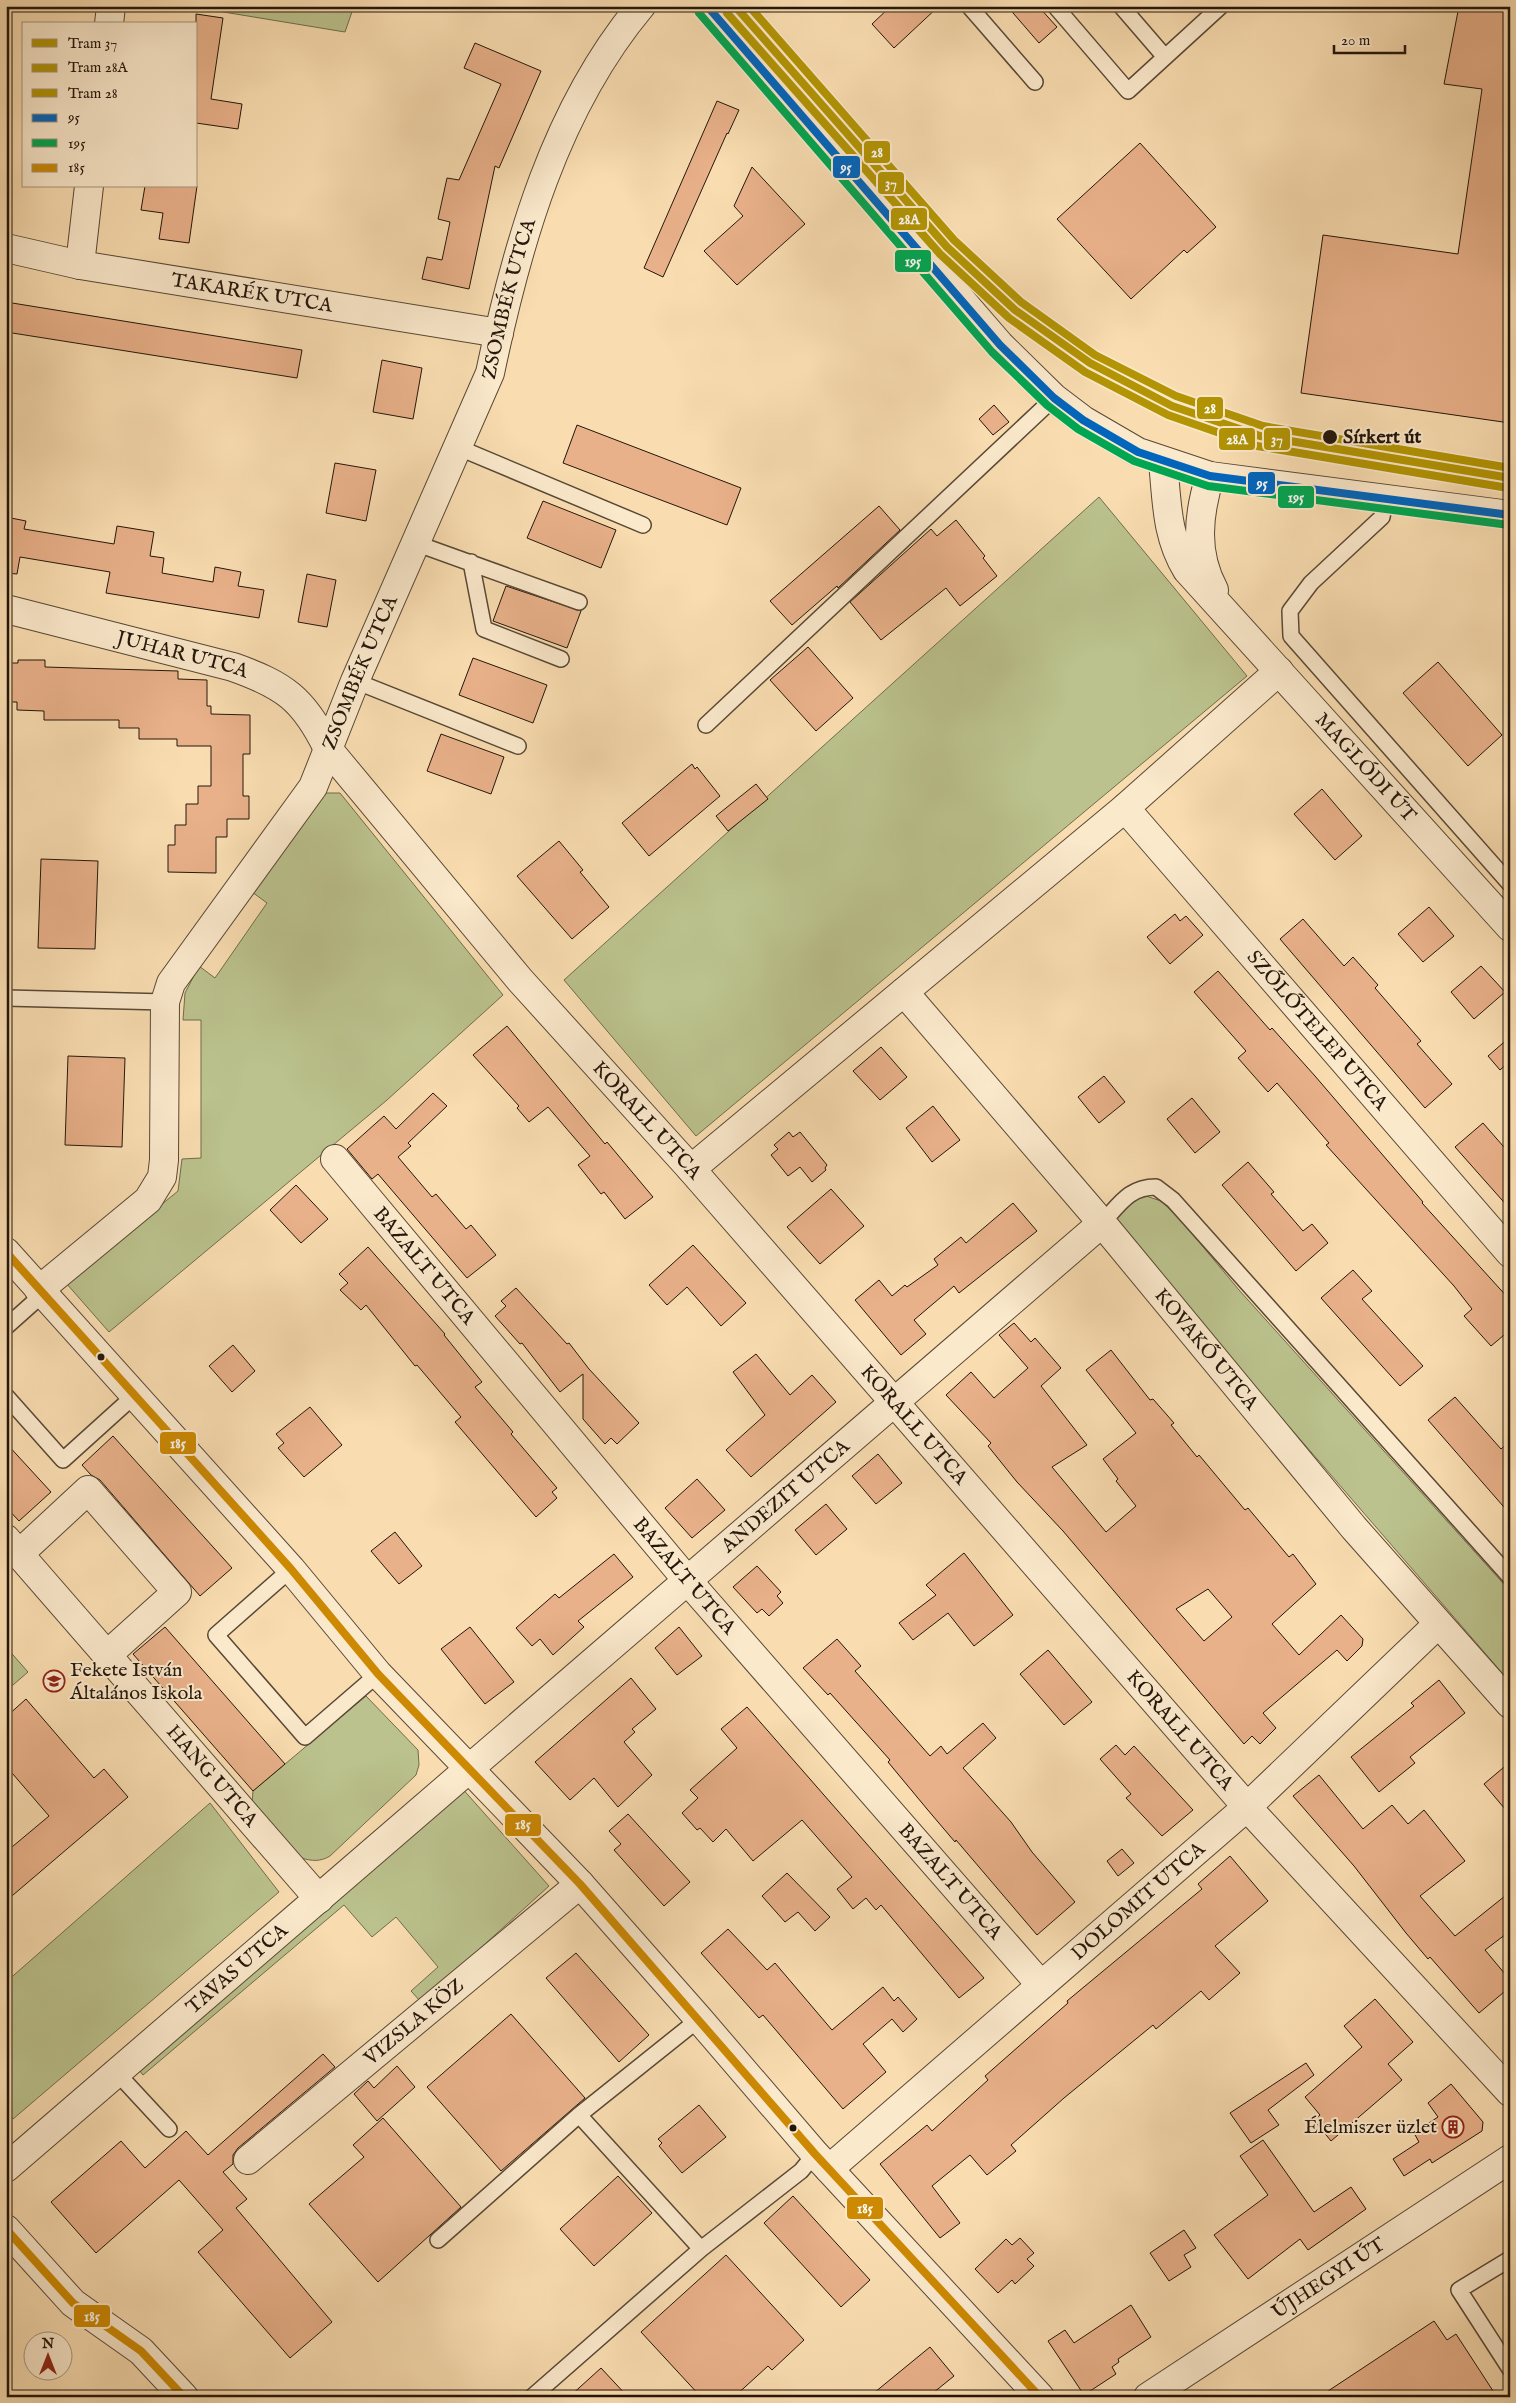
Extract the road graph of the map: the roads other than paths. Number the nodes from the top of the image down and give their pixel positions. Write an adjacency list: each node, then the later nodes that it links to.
1 (111, 6): 8 (street)
2 (640, 6): 14 (street, ZSOMBÉK UTCA)
3 (707, 6): 15 (street)
4 (969, 6): 10 (lane)
5 (1055, 6): 9 (lane)
6 (1121, 6): 9 (lane)
7 (1221, 6): 9 (lane)
8 (109, 22)
9 (1165, 57)
10 (1035, 82)
11 (89, 188): 13 (street)
12 (6, 248): 13 (street, TAKARÉK UTCA)
13 (80, 265): 14 (street, TAKARÉK UTCA)
14 (499, 333): 16 (street, ZSOMBÉK UTCA)
15 (1054, 398): 17 (street); 30 (lane)
16 (457, 447): 21 (lane); 22 (street, ZSOMBÉK UTCA)
17 (1164, 462): 18 (street); 25 (street, MAGLÓDI ÚT)
18 (1210, 476): 19 (street); 25 (street, MAGLÓDI ÚT)
19 (1385, 499): 20 (street); 34 (lane)
20 (1510, 515)
21 (643, 525)
22 (416, 542): 23 (lane); 29 (street, ZSOMBÉK UTCA)
23 (470, 562): 24 (lane); 27 (lane)
24 (579, 602)
25 (1223, 607): 28 (street, MAGLÓDI ÚT)
26 (6, 609): 32 (street, JUHAR UTCA)
27 (562, 659)
28 (1280, 671): 33 (street); 35 (street, MAGLÓDI ÚT)
29 (354, 681): 31 (lane); 32 (street, ZSOMBÉK UTCA)
30 (706, 725)
31 (518, 746)
32 (328, 749): 38 (street, ZSOMBÉK UTCA); 40 (street, KORALL UTCA)
33 (1125, 808): 36 (street); 43 (street, SZŐLŐTELEP UTCA)
34 (1510, 884)
35 (1510, 927)
36 (904, 992): 40 (street); 41 (street, KOVAKŐ UTCA)
37 (6, 998): 38 (lane)
38 (165, 1002): 44 (street, ZSOMBÉK UTCA)
39 (335, 1159): 52 (street, BAZALT UTCA)
40 (691, 1168): 48 (street, KORALL UTCA)
41 (1102, 1223): 48 (street, ANDEZIT UTCA); 51 (lane); 53 (street, KOVAKŐ UTCA)
42 (6, 1252): 44 (street)
43 (1510, 1253)
44 (41, 1292): 45 (lane); 46 (street)
45 (6, 1327)
46 (135, 1395): 47 (lane); 50 (street)
47 (6, 1396)
48 (894, 1400): 52 (street, ANDEZIT UTCA); 58 (street, KORALL UTCA)
49 (13, 1547): 54 (street, HANG UTCA); 54 (street)
50 (290, 1568): 55 (street); 55 (lane)
51 (1510, 1577)
52 (688, 1580): 57 (street, ANDEZIT UTCA); 61 (street, BAZALT UTCA)
53 (1438, 1624): 56 (street, KOVAKŐ UTCA); 58 (street, DOLOMIT UTCA)
54 (107, 1655): 60 (street, HANG UTCA)
55 (378, 1674): 57 (street)
56 (1510, 1704)
57 (469, 1770): 59 (street); 60 (street, TAVAS UTCA)
58 (1247, 1807): 61 (street, DOLOMIT UTCA); 64 (street, KORALL UTCA)
59 (580, 1884): 62 (street); 68 (street, VIZSLA KÖZ)
60 (319, 1899): 63 (street, TAVAS UTCA)
61 (1041, 1985): 69 (street, DOLOMIT UTCA)
62 (699, 2019): 65 (lane); 69 (street)
63 (118, 2074): 66 (lane); 70 (street, TAVAS UTCA)
64 (1510, 2092)
65 (579, 2115): 72 (lane); 73 (lane)
66 (169, 2129)
67 (1510, 2159): 79 (street, ÚJHEGYI ÚT)
68 (248, 2160)
69 (822, 2162): 73 (lane); 78 (street)
70 (6, 2168)
71 (6, 2228): 76 (street)
72 (438, 2240)
73 (701, 2249): 77 (lane)
74 (1510, 2259): 75 (lane)
75 (1510, 2369)
76 (184, 2397)
77 (532, 2397)
78 (1040, 2397)
79 (1148, 2397)

